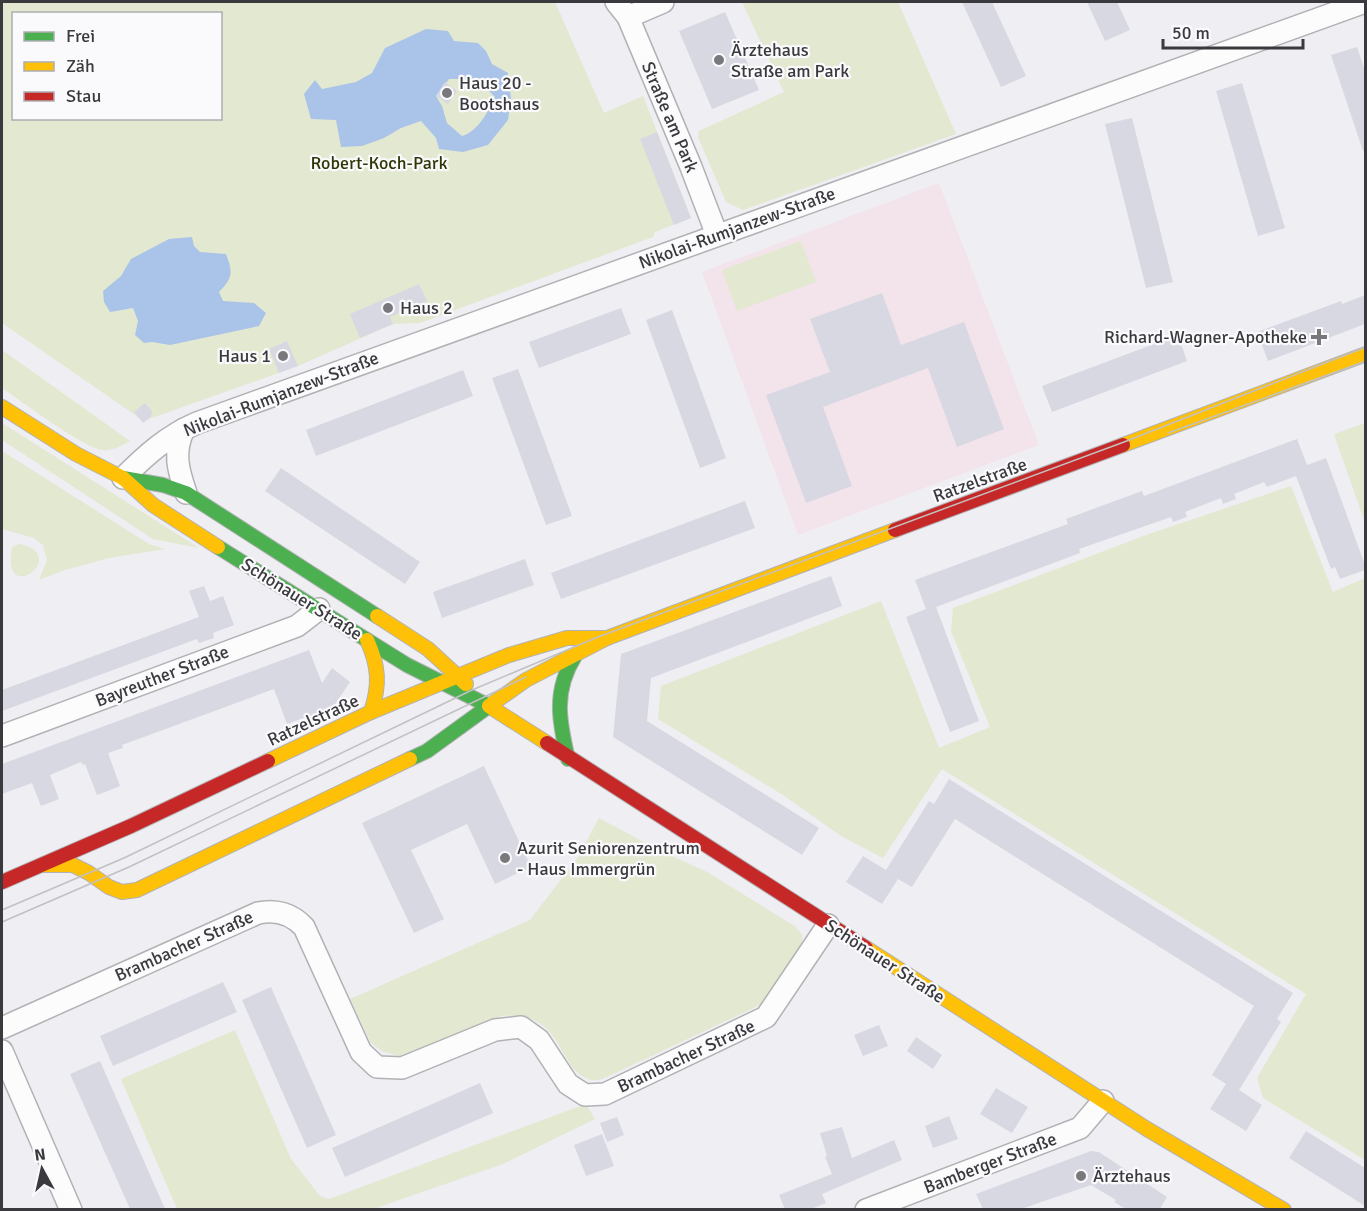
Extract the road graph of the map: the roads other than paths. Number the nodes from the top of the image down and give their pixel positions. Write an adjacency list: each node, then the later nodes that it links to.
1 (663, 2): 3 (street)
2 (1365, 2): 4 (street, Nikolai-Rumjanzew-Straße)
3 (622, 9): 4 (street, Straße am Park)
4 (717, 235): 7 (street, Nikolai-Rumjanzew-Straße)
5 (1365, 354): 11 (main road, Ratzelstraße)
6 (2, 407): 8 (main road, Schönauer Straße)
7 (184, 429): 8 (street, Nikolai-Rumjanzew-Straße); 9 (street)
8 (123, 478): 9 (main road, Schönauer Straße); 10 (main road, Schönauer Straße)
9 (186, 493): 14 (main road, Schönauer Straße)
10 (319, 609): 12 (main road, Schönauer Straße); 18 (street, Bayreuther Straße)
11 (607, 638): 13 (main road, Ratzelstraße); 14 (main road, Ratzelstraße)
12 (367, 640): 15 (main road, Schönauer Straße); 17 (main road)
13 (575, 656): 16 (main road, Ratzelstraße); 19 (main road)
14 (458, 675): 15 (main road, Ratzelstraße); 16 (main road, Schönauer Straße)
15 (442, 682): 16 (main road, Schönauer Straße); 17 (main road, Ratzelstraße)
16 (489, 706): 19 (main road, Schönauer Straße); 20 (main road, Ratzelstraße)
17 (371, 712): 20 (main road, Ratzelstraße)
18 (2, 736)
19 (568, 759): 22 (main road, Schönauer Straße)
20 (44, 865): 21 (main road, Ratzelstraße)
21 (2, 882)
22 (828, 925): 23 (street, Brambacher Straße); 25 (main road, Schönauer Straße)
23 (2, 1028)
24 (2, 1051): 26 (street)
25 (1103, 1101): 27 (street, Bamberger Straße); 28 (main road, Schönauer Straße)
26 (71, 1209)
27 (866, 1209)
28 (1284, 1209)

